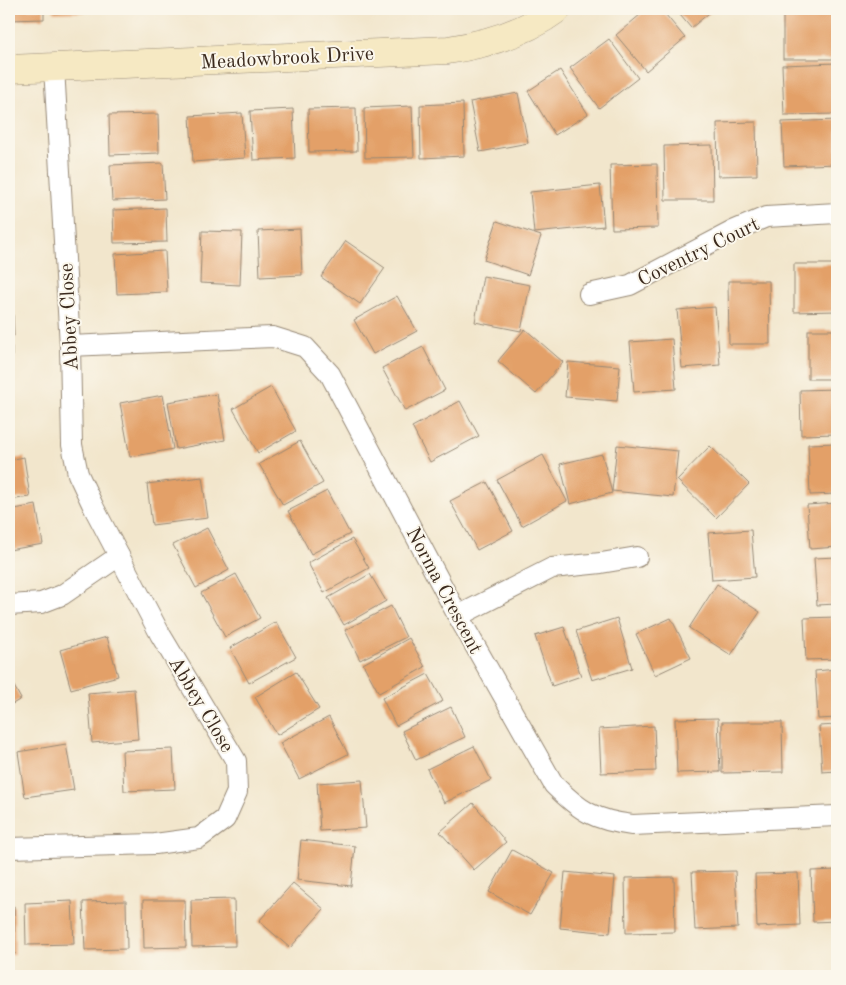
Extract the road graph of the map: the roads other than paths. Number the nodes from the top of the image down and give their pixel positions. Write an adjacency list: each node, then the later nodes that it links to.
1 (557, 9): 2 (street, Meadowbrook Drive)
2 (54, 67): 3 (street, Meadowbrook Drive); 6 (street, Abbey Close)
3 (9, 69)
4 (837, 213): 5 (street, Coventry Court)
5 (589, 294)
6 (70, 346): 7 (street, Abbey Close); 10 (street, Norma Crescent)
7 (119, 556): 9 (street); 12 (street, Abbey Close)
8 (637, 557): 10 (street)
9 (9, 605)
10 (458, 616): 11 (street, Norma Crescent)
11 (837, 816)
12 (9, 848)

